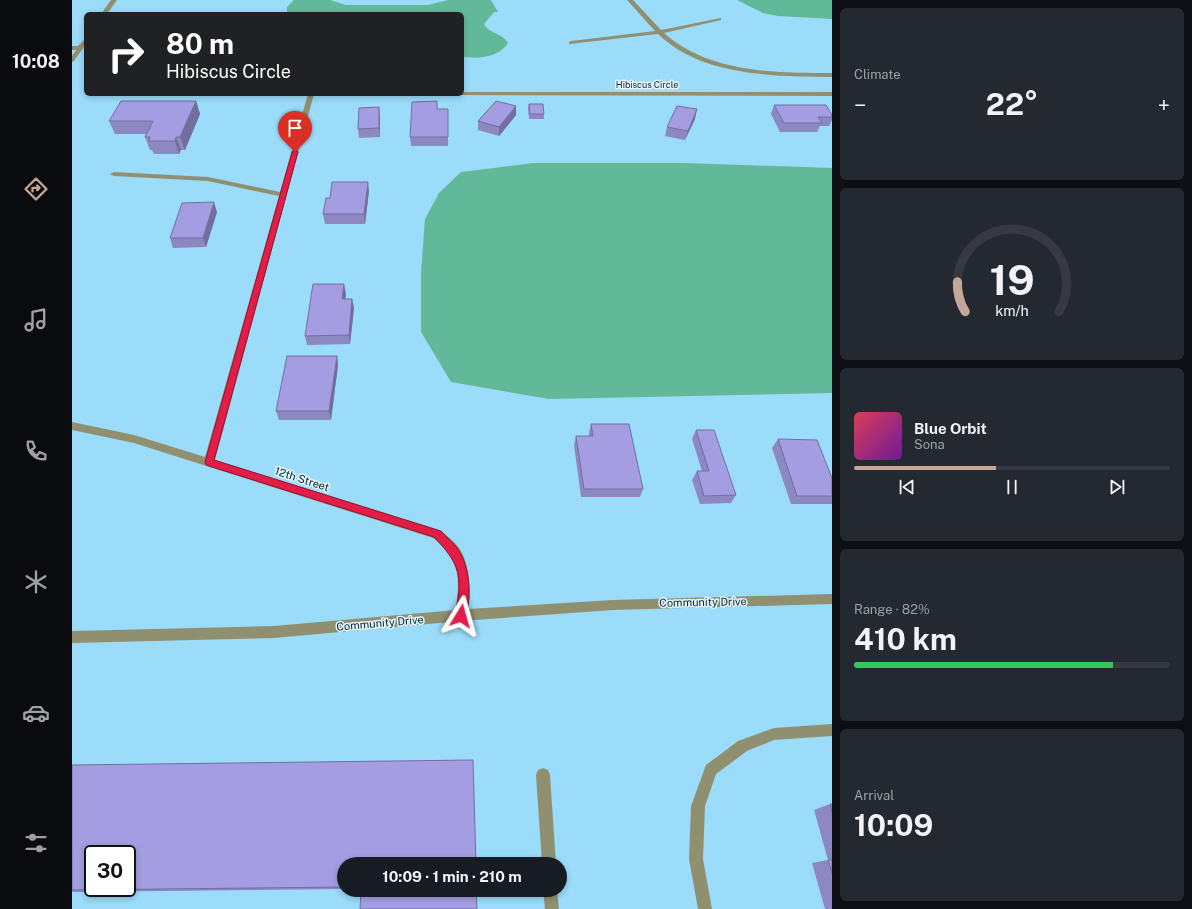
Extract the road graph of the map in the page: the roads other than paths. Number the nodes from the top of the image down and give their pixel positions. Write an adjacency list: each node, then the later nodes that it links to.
1 (114, 0): 3 (street)
2 (630, 0): 5 (street)
3 (105, 12)
4 (719, 19): 5 (street)
5 (660, 32): 7 (street); 11 (street)
6 (84, 43): 9 (street)
7 (571, 43)
8 (72, 48): 9 (street)
9 (80, 48): 10 (street)
10 (72, 60)
11 (832, 75)
12 (464, 94): 13 (street, Hibiscus Circle)
13 (832, 94)
14 (310, 96): 16 (street)
15 (114, 174): 16 (street)
16 (283, 195): 18 (street)
17 (72, 426): 18 (street, 12th Street)
18 (209, 462): 20 (street, 12th Street)
19 (832, 599): 20 (street, Community Drive)
20 (461, 616): 21 (street, Community Drive)
21 (72, 637)
22 (832, 730): 27 (street)
23 (542, 775): 24 (street)
24 (548, 857)
25 (551, 897): 26 (street)
26 (552, 909)
27 (705, 909)

